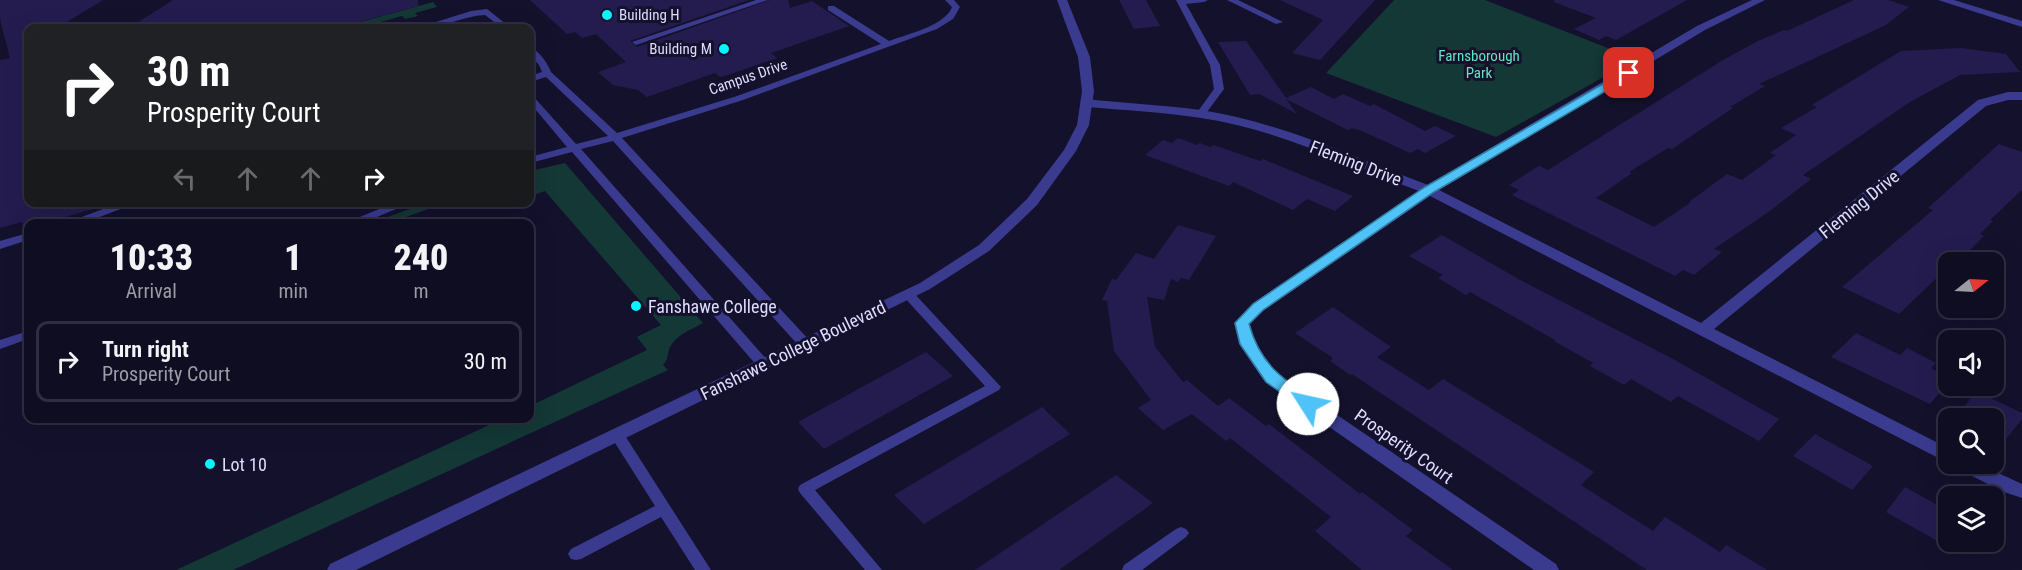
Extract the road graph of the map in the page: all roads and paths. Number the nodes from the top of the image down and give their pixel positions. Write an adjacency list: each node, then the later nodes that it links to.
1 (764, 0): 14 (lane)
2 (949, 0): 15 (lane, Campus Drive)
3 (1062, 0): 21 (street, Fanshawe College Boulevard)
4 (1204, 0): 7 (lane)
5 (1232, 0): 10 (lane)
6 (1943, 0): 13 (street)
7 (1181, 1): 22 (lane)
8 (1756, 1): 26 (street)
9 (831, 8): 15 (lane)
10 (1280, 22)
11 (435, 24): 12 (lane)
12 (502, 24)
13 (2022, 24)
14 (636, 42)
15 (888, 44): 23 (lane, Campus Drive)
16 (534, 54): 17 (lane)
17 (548, 73): 18 (lane); 23 (lane)
18 (534, 78)
19 (2022, 96): 34 (street, Fleming Drive)
20 (534, 103): 24 (lane)
21 (1086, 104): 22 (street, Fleming Drive); 33 (street, Fanshawe College Boulevard)
22 (1200, 114): 26 (street, Fleming Drive)
23 (615, 137): 24 (lane, Campus Drive); 36 (lane)
24 (572, 148): 25 (lane, Campus Drive); 38 (lane)
25 (534, 159)
26 (1429, 190): 34 (street, Fleming Drive); 50 (street, Prosperity Court)
27 (119, 207): 29 (lane)
28 (394, 207): 30 (lane)
29 (83, 219)
30 (362, 219)
31 (24, 237): 32 (lane)
32 (0, 245)
33 (908, 294): 36 (street, Fanshawe College Boulevard); 48 (lane)
34 (1704, 329): 40 (street, Fleming Drive)
35 (24, 336): 37 (lane)
36 (805, 344): 38 (street, Fanshawe College Boulevard)
37 (0, 345)
38 (763, 364): 39 (street, Fanshawe College Boulevard)
39 (617, 435): 43 (lane); 46 (street, Fanshawe College Boulevard)
40 (1938, 451)
41 (1984, 474): 42 (street)
42 (2022, 491)
43 (663, 509): 45 (lane); 47 (lane)
44 (1181, 533): 49 (lane)
45 (576, 554)
46 (337, 570)
47 (703, 570)
48 (874, 570)
49 (1130, 570)
50 (1549, 570)

